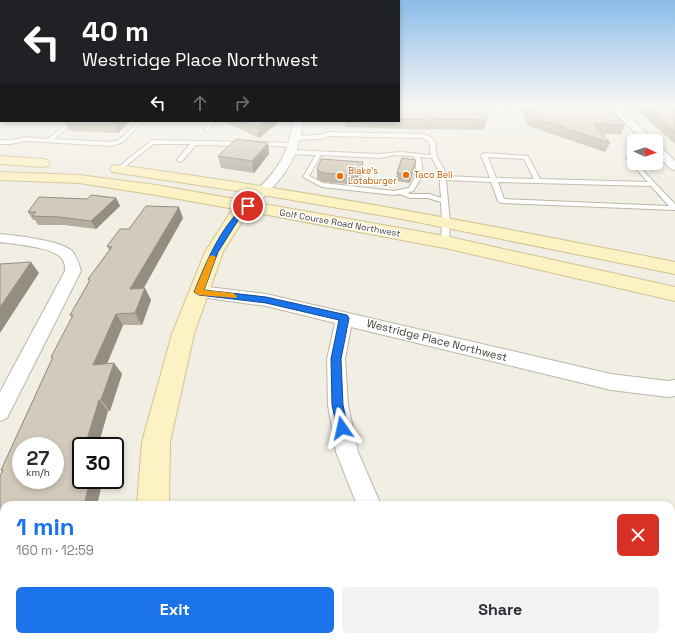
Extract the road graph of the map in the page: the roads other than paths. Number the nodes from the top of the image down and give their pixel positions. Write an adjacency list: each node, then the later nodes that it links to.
1 (56, 135): 6 (lane)
2 (127, 135): 6 (lane)
3 (295, 135): 9 (street)
4 (326, 135): 9 (lane)
5 (371, 135): 13 (lane)
6 (50, 140): 7 (lane)
7 (0, 142)
8 (194, 142): 9 (lane); 15 (lane); 17 (lane)
9 (292, 145): 10 (lane); 25 (street)
10 (319, 154): 11 (lane); 24 (lane)
11 (416, 155): 13 (lane); 24 (lane)
12 (663, 155): 16 (street)
13 (434, 157): 20 (lane)
14 (0, 160): 17 (main road, Golf Course Road Northwest)
15 (180, 160)
16 (675, 167)
17 (120, 169): 25 (main road, Golf Course Road Northwest)
18 (640, 170): 23 (lane)
19 (0, 176): 25 (main road, Golf Course Road Northwest)
20 (443, 178): 21 (lane); 26 (lane)
21 (494, 180): 22 (lane); 22 (lane); 27 (lane)
22 (538, 181): 23 (lane)
23 (652, 184): 27 (lane)
24 (399, 192): 26 (lane)
25 (256, 198): 28 (main road, Golf Course Road Northwest); 30 (main road, Golf Course Road Northwest); 32 (main road)
26 (444, 201): 28 (lane)
27 (675, 208)
28 (446, 222): 30 (lane); 31 (main road, Golf Course Road Northwest)
29 (0, 238): 36 (street)
30 (445, 242): 33 (main road, Golf Course Road Northwest)
31 (675, 268)
32 (199, 292): 34 (street, Westridge Place Northwest); 37 (main road)
33 (675, 294)
34 (344, 318): 35 (street, Westridge Place Northwest); 38 (street)
35 (675, 388)
36 (0, 412)
37 (153, 501)
38 (367, 501)

